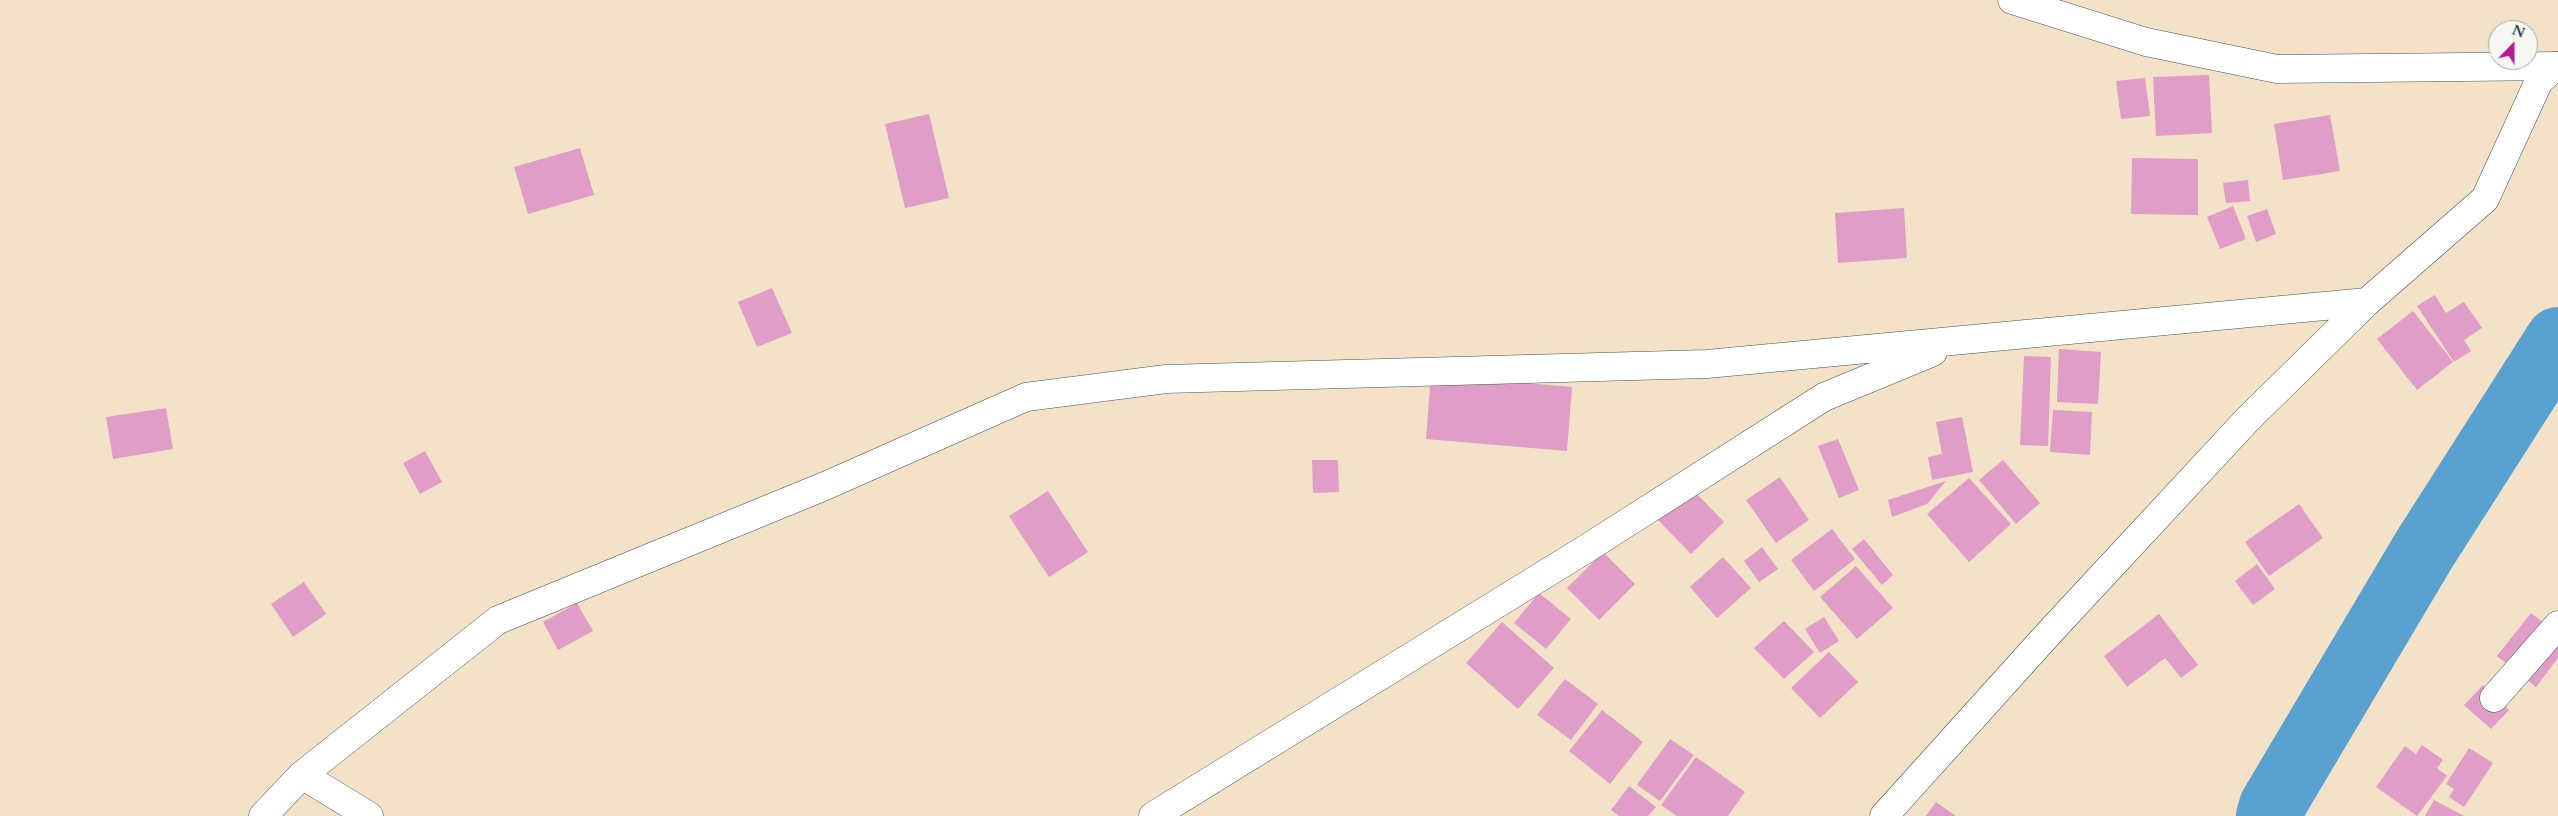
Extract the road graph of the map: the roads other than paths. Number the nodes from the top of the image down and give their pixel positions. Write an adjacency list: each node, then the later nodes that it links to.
1 (2012, 0): 2 (street)
2 (2557, 66): 3 (street)
3 (2367, 302): 4 (street); 11 (street)
4 (1960, 341): 7 (street); 10 (street)
5 (2558, 625): 6 (street)
6 (2494, 698)
7 (302, 775): 8 (street); 9 (street)
8 (263, 816)
9 (369, 816)
10 (1153, 816)
11 (1884, 816)

